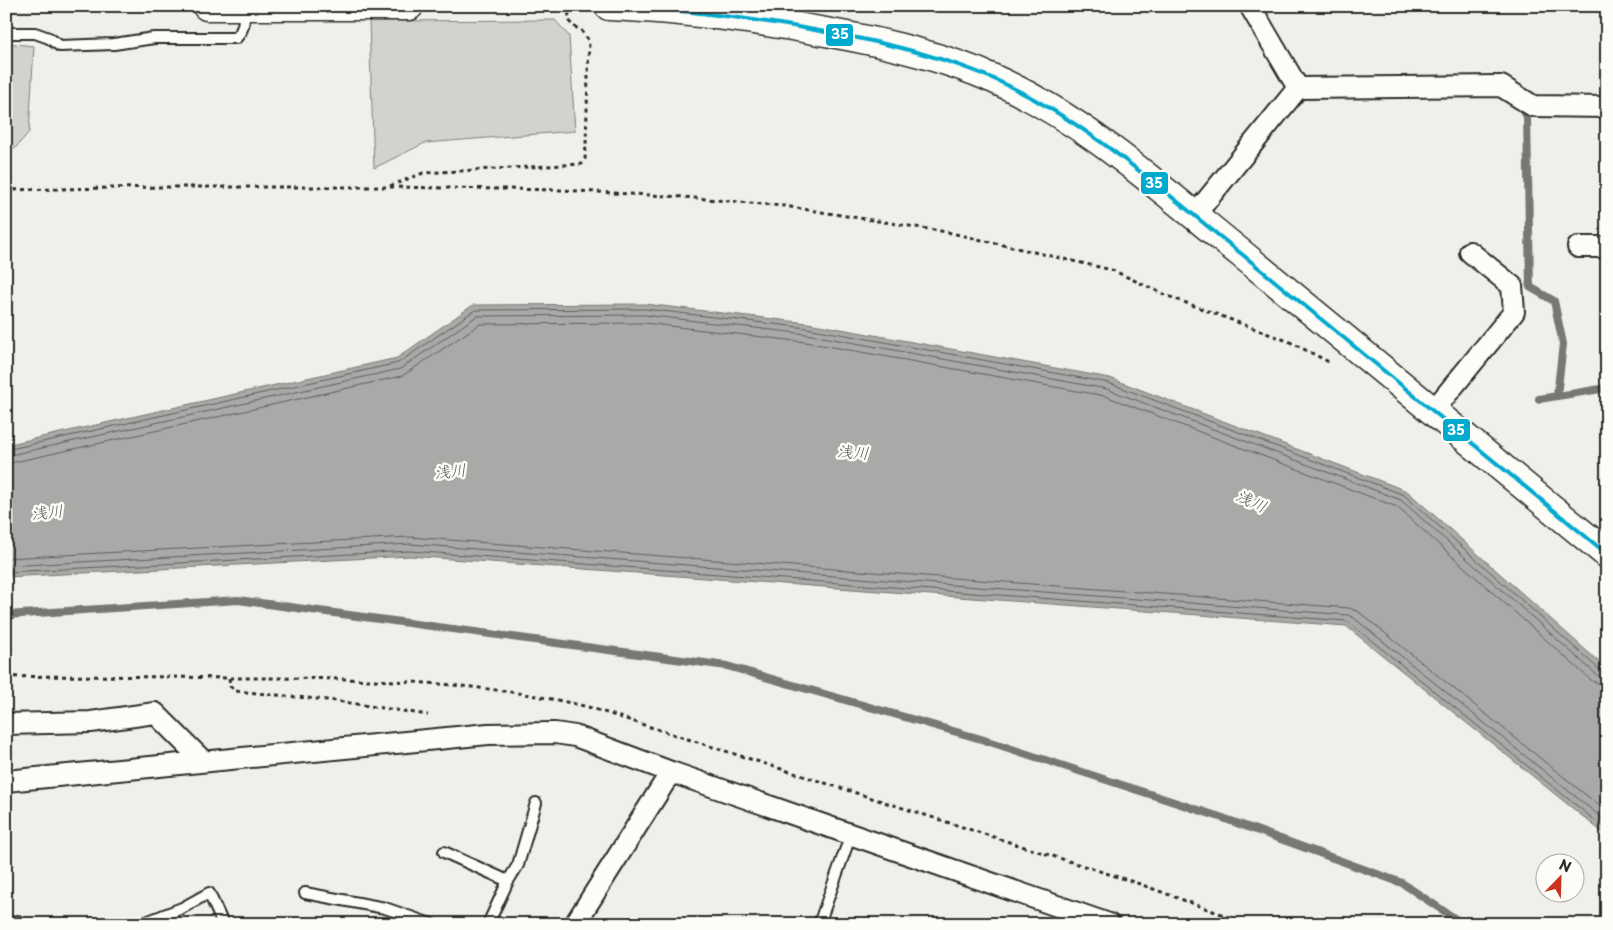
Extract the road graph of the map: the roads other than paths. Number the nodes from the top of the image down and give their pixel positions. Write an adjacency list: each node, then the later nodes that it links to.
1 (207, 6): 5 (main road)
2 (409, 6): 5 (main road)
3 (609, 6): 9 (main road)
4 (1250, 6): 7 (street)
5 (244, 7): 6 (lane)
6 (6, 33)
7 (1298, 88): 8 (street); 9 (street)
8 (1607, 107)
9 (1194, 216): 13 (main road)
10 (1578, 247): 11 (street)
11 (1607, 247)
12 (1470, 252): 13 (street)
13 (1433, 411): 14 (main road)
14 (1607, 554)
15 (6, 724): 16 (street)
16 (202, 761): 17 (street); 18 (street)
17 (671, 772): 20 (street); 30 (street)
18 (6, 781)
19 (536, 803): 22 (lane)
20 (851, 834): 31 (lane); 32 (street)
21 (444, 852): 22 (lane)
22 (508, 881): 29 (lane)
23 (306, 893): 28 (lane)
24 (9, 924): 25 (lane)
25 (22, 924)
26 (141, 924): 27 (lane)
27 (223, 924)
28 (430, 924)
29 (488, 924)
30 (575, 924)
31 (819, 924)
32 (1109, 924)

